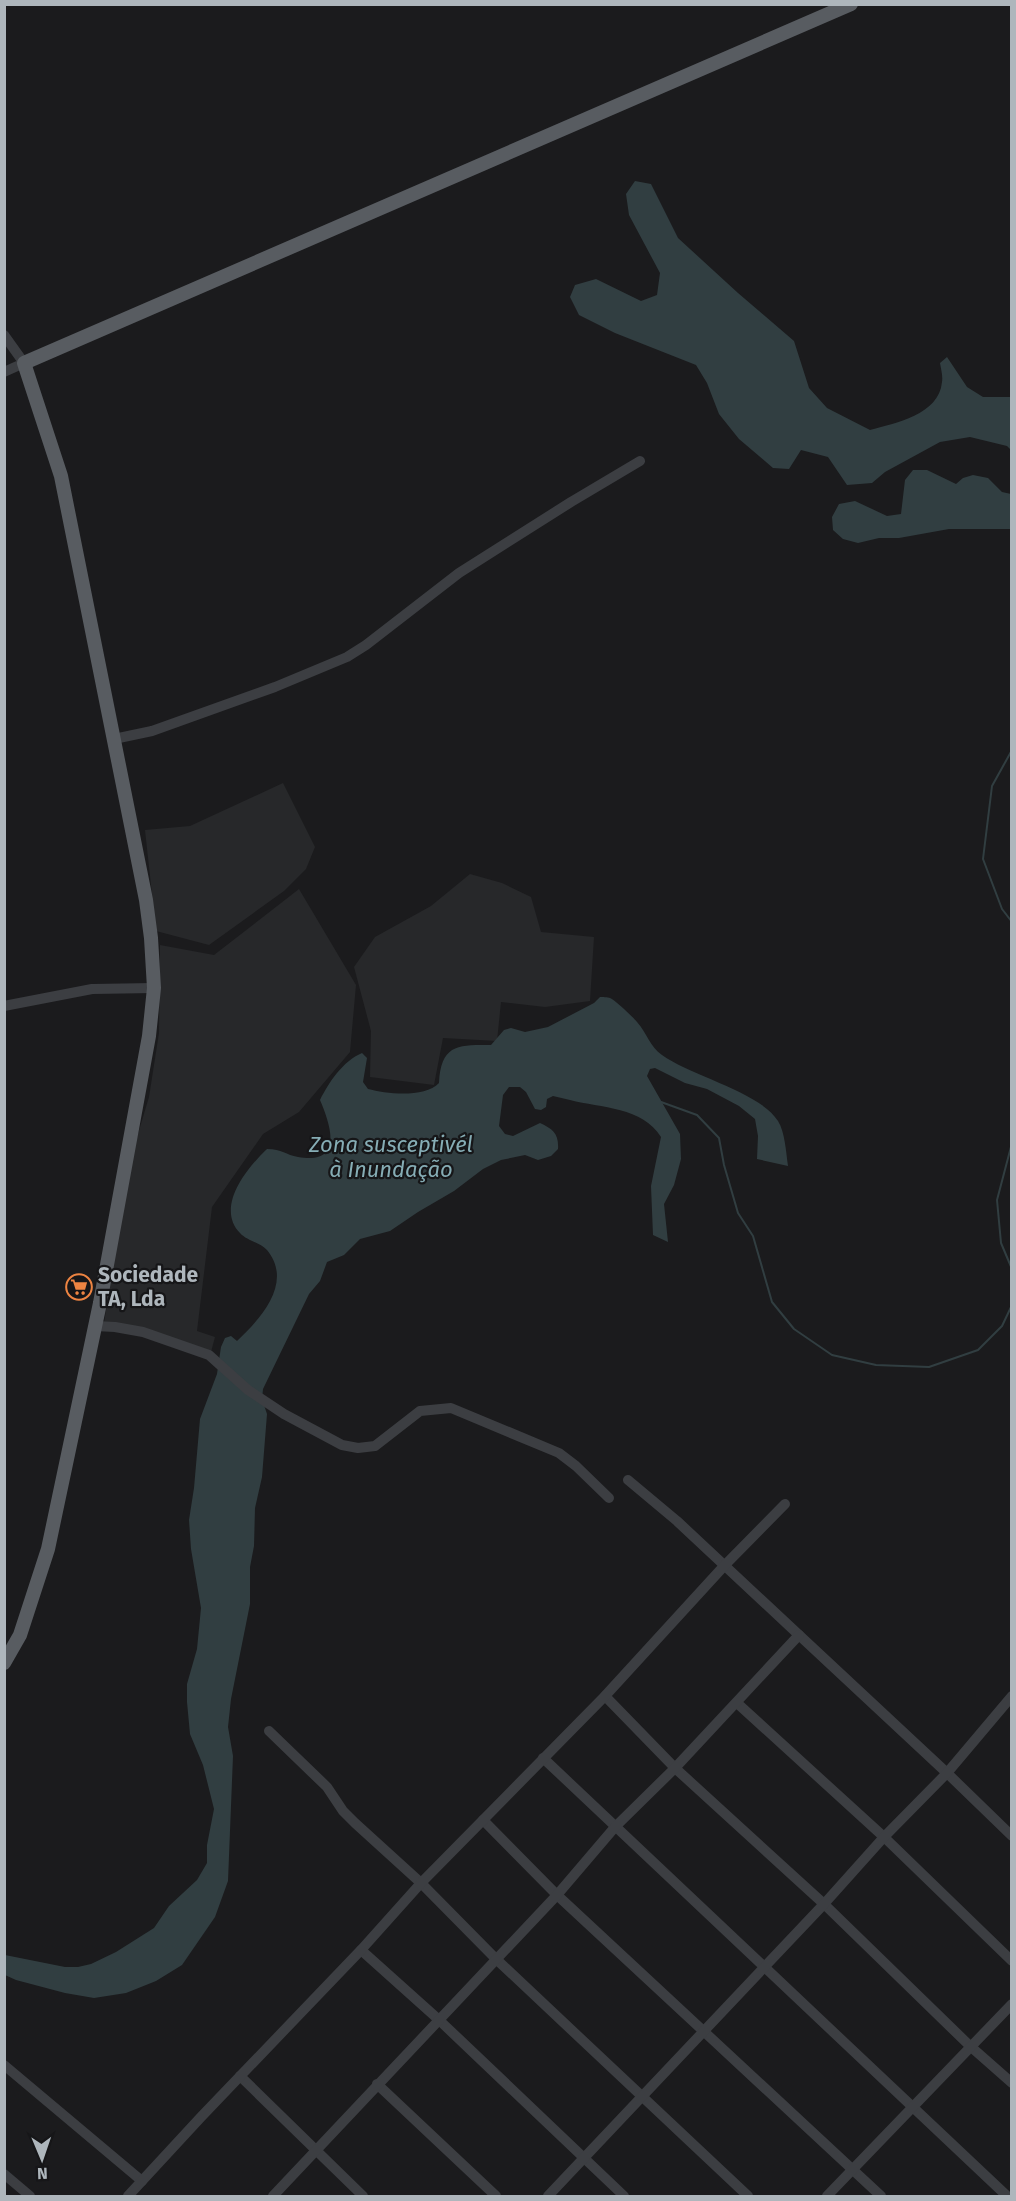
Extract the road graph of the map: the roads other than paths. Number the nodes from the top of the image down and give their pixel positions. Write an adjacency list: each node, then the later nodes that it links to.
1 (851, 4): 3 (main road)
2 (4, 335): 3 (street)
3 (24, 363): 4 (street); 6 (main road)
4 (4, 372)
5 (640, 462): 6 (street)
6 (114, 739): 7 (main road)
7 (154, 988): 8 (street); 9 (main road)
8 (4, 1006)
9 (95, 1326): 11 (street); 15 (main road)
10 (628, 1480): 13 (street)
11 (609, 1498)
12 (784, 1504): 13 (street)
13 (724, 1566): 14 (street); 16 (street)
14 (799, 1635): 17 (street); 22 (street)
15 (4, 1663)
16 (605, 1696): 20 (street); 21 (street)
17 (737, 1703): 21 (street); 26 (street)
18 (1009, 1703): 22 (street)
19 (268, 1731): 27 (street)
20 (543, 1758): 23 (street); 24 (street)
21 (675, 1768): 24 (street); 29 (street)
22 (947, 1773): 25 (street); 26 (street)
23 (483, 1820): 27 (street); 28 (street)
24 (615, 1827): 28 (street); 33 (street)
25 (1011, 1836)
26 (884, 1837): 29 (street); 32 (street)
27 (421, 1883): 30 (street); 31 (street)
28 (557, 1895): 31 (street); 36 (street)
29 (824, 1904): 33 (street); 37 (street)
30 (362, 1950): 35 (street); 39 (street)
31 (495, 1958): 35 (street); 42 (street)
32 (1011, 1961)
33 (764, 1966): 36 (street); 43 (street)
34 (1011, 2004): 37 (street)
35 (438, 2019): 41 (street); 45 (street)
36 (703, 2032): 42 (street); 46 (street)
37 (970, 2046): 40 (street); 43 (street)
38 (4, 2065): 48 (street)
39 (240, 2076): 44 (street); 48 (street)
40 (1011, 2083)
41 (377, 2084): 44 (street); 53 (street)
42 (642, 2096): 45 (street); 56 (street)
43 (911, 2108): 46 (street); 59 (street)
44 (315, 2151): 51 (street); 52 (street)
45 (583, 2158): 54 (street); 55 (street)
46 (852, 2169): 57 (street); 58 (street)
47 (4, 2174): 49 (street)
48 (142, 2181): 50 (street)
49 (30, 2196)
50 (128, 2196)
51 (273, 2196)
52 (363, 2196)
53 (496, 2196)
54 (548, 2196)
55 (624, 2196)
56 (748, 2196)
57 (827, 2196)
58 (880, 2196)
59 (1007, 2196)

